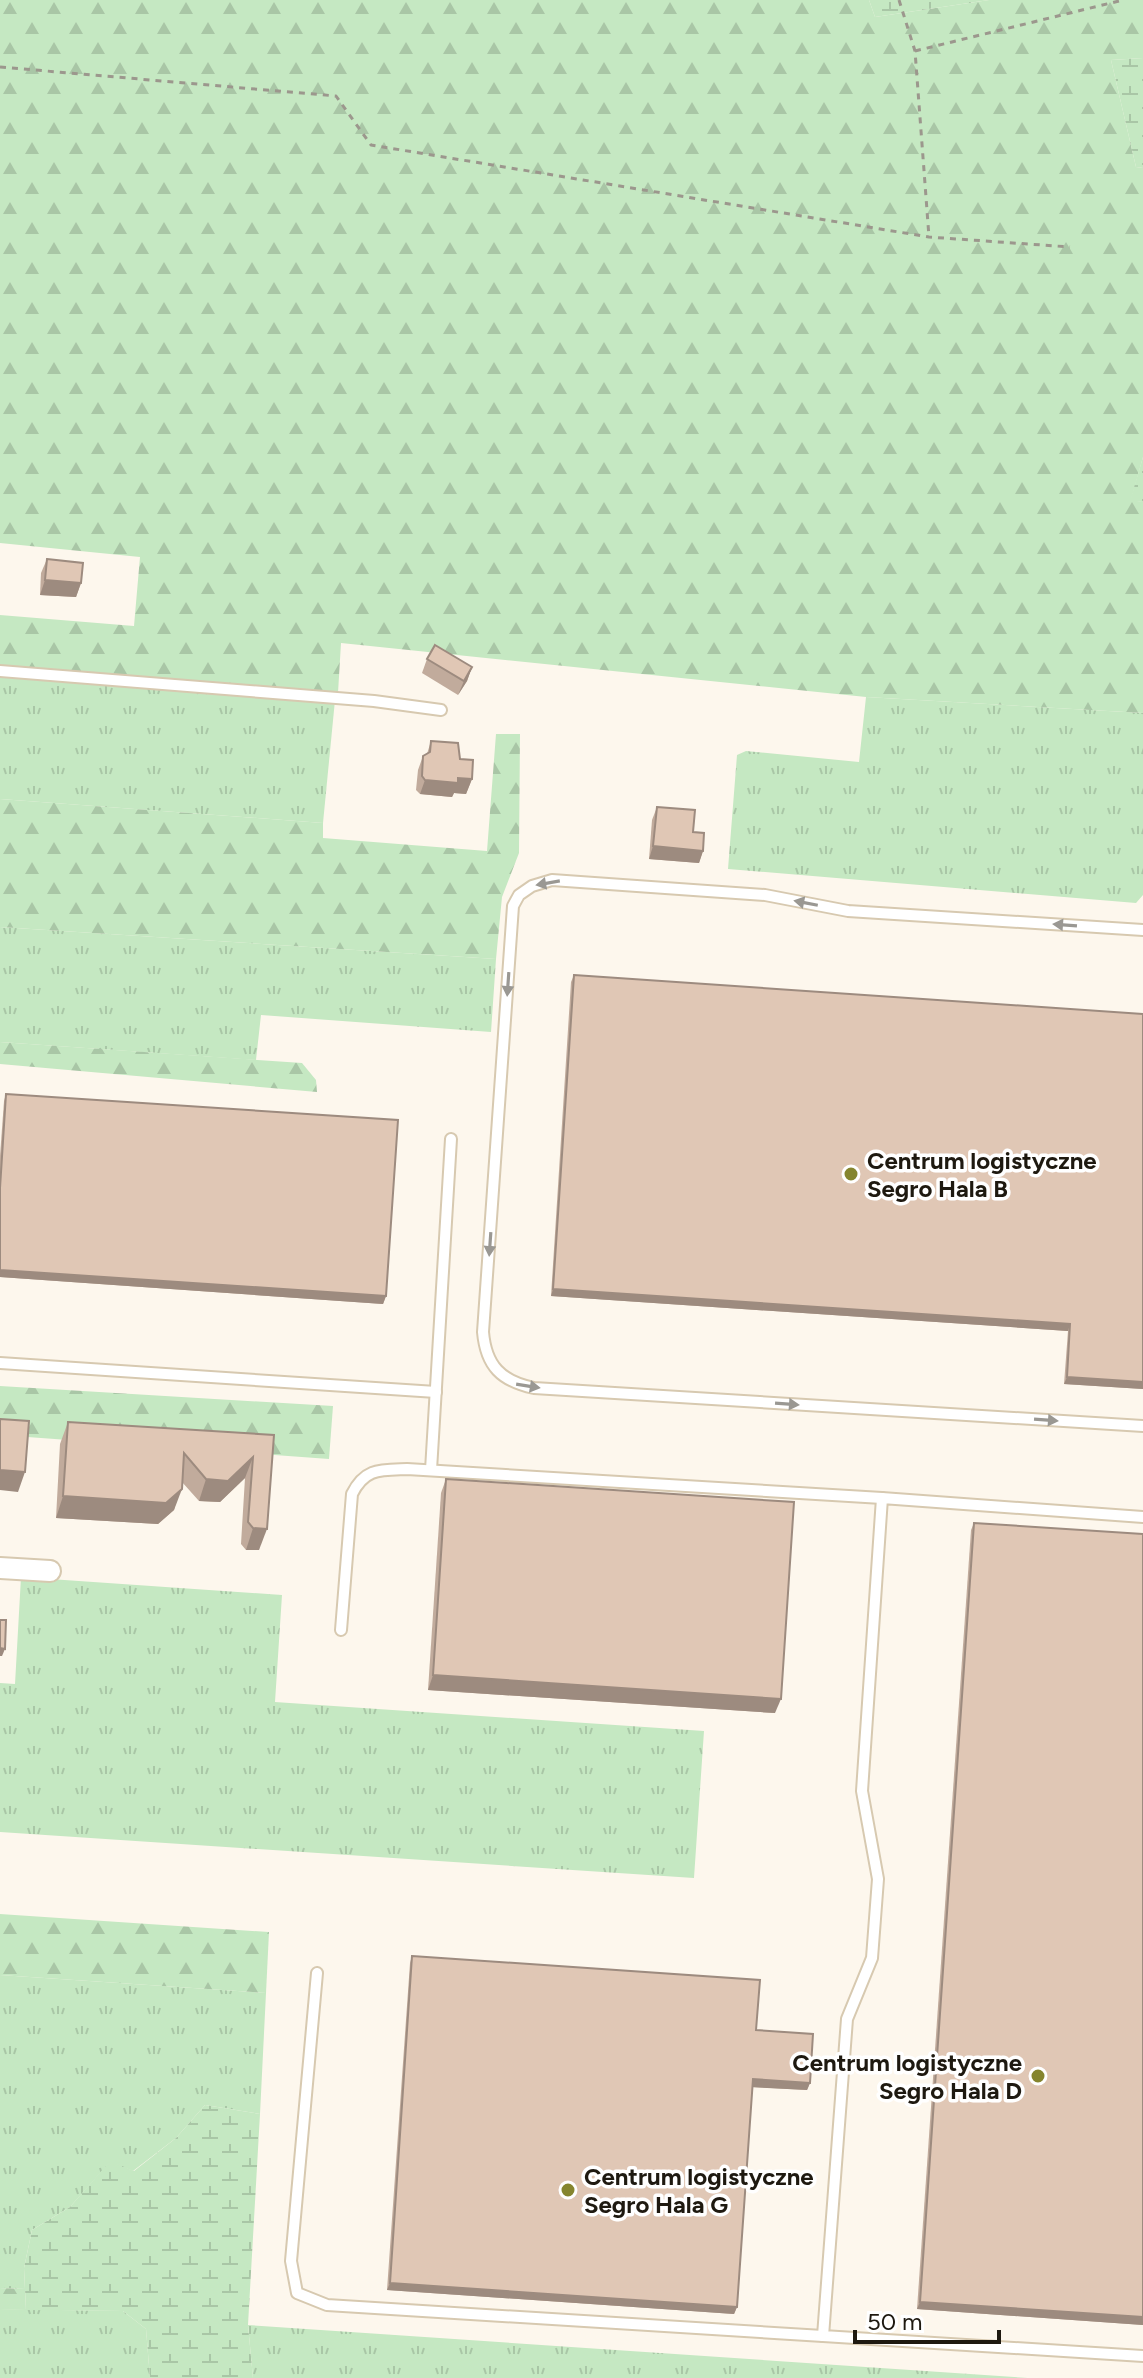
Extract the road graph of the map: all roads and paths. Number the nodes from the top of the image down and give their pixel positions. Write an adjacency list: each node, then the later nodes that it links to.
1 (899, 0): 3 (path)
2 (1123, 0): 3 (path)
3 (915, 51): 5 (path)
4 (0, 67): 5 (path)
5 (929, 237): 6 (path)
6 (1070, 247)
7 (0, 671): 8 (lane)
8 (441, 710)
9 (1143, 930): 13 (lane, one-way to 13)
10 (451, 1139): 12 (lane)
11 (0, 1363): 12 (lane)
12 (436, 1392): 14 (lane)
13 (1143, 1426)
14 (431, 1470): 15 (lane); 19 (lane)
15 (882, 1498): 16 (lane); 21 (lane)
16 (1143, 1517)
17 (0, 1568): 18 (street)
18 (50, 1571)
19 (341, 1630)
20 (317, 1973): 21 (lane)
21 (823, 2336): 22 (lane)
22 (1143, 2356)

